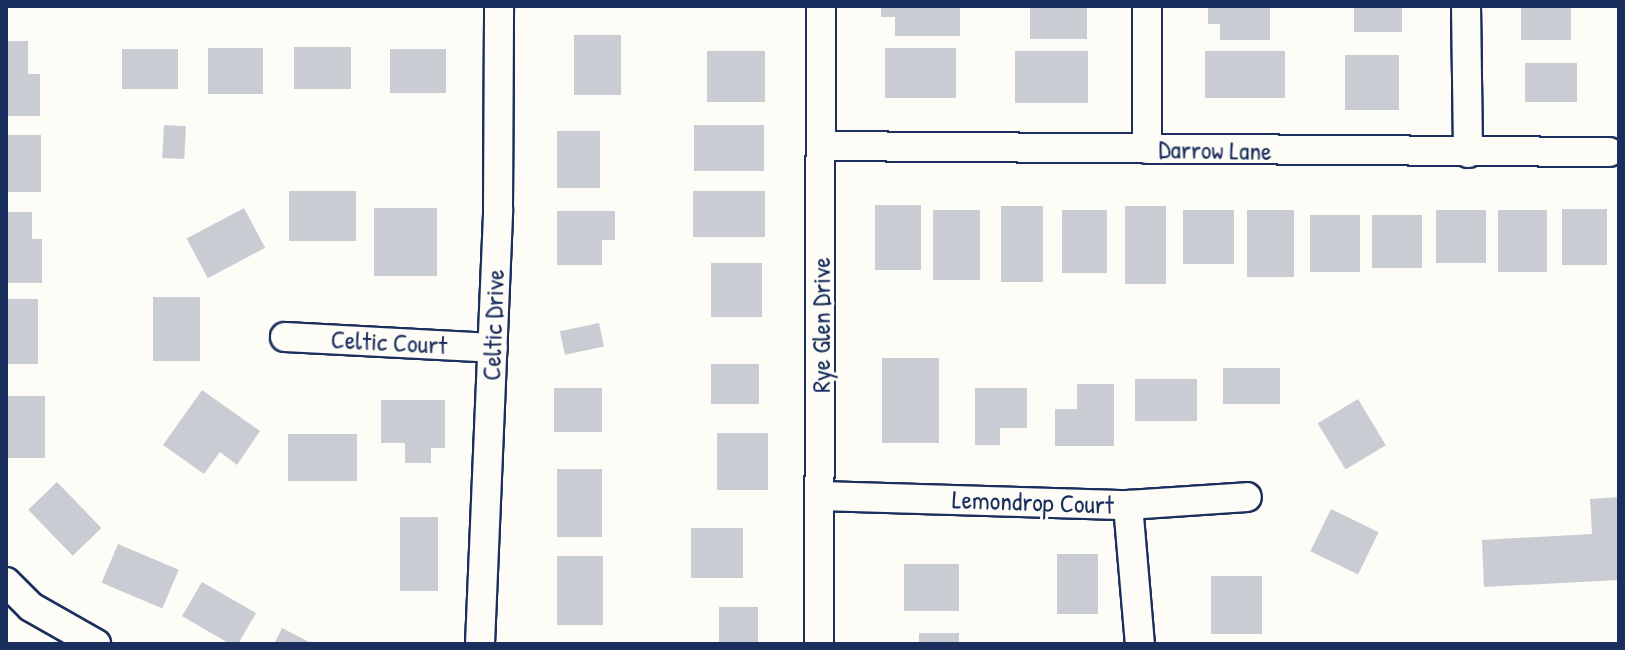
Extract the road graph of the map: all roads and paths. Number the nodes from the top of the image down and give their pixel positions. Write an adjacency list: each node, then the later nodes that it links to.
1 (499, 6): 10 (street, Celtic Drive)
2 (821, 6): 5 (street, Rye Glen Drive)
3 (1147, 6): 6 (street)
4 (1466, 6): 8 (street)
5 (822, 146): 6 (street, Darrow Lane); 11 (street, Rye Glen Drive)
6 (1147, 149): 8 (street, Darrow Lane)
7 (1609, 152): 8 (street, Darrow Lane)
8 (1468, 153)
9 (285, 337): 10 (street, Celtic Court)
10 (493, 348): 16 (street, Celtic Drive)
11 (820, 496): 13 (street, Lemondrop Court); 17 (street, Rye Glen Drive)
12 (1247, 497): 13 (street, Lemondrop Court)
13 (1128, 505): 18 (street)
14 (6, 582): 15 (street)
15 (96, 644)
16 (480, 644)
17 (819, 644)
18 (1140, 644)

